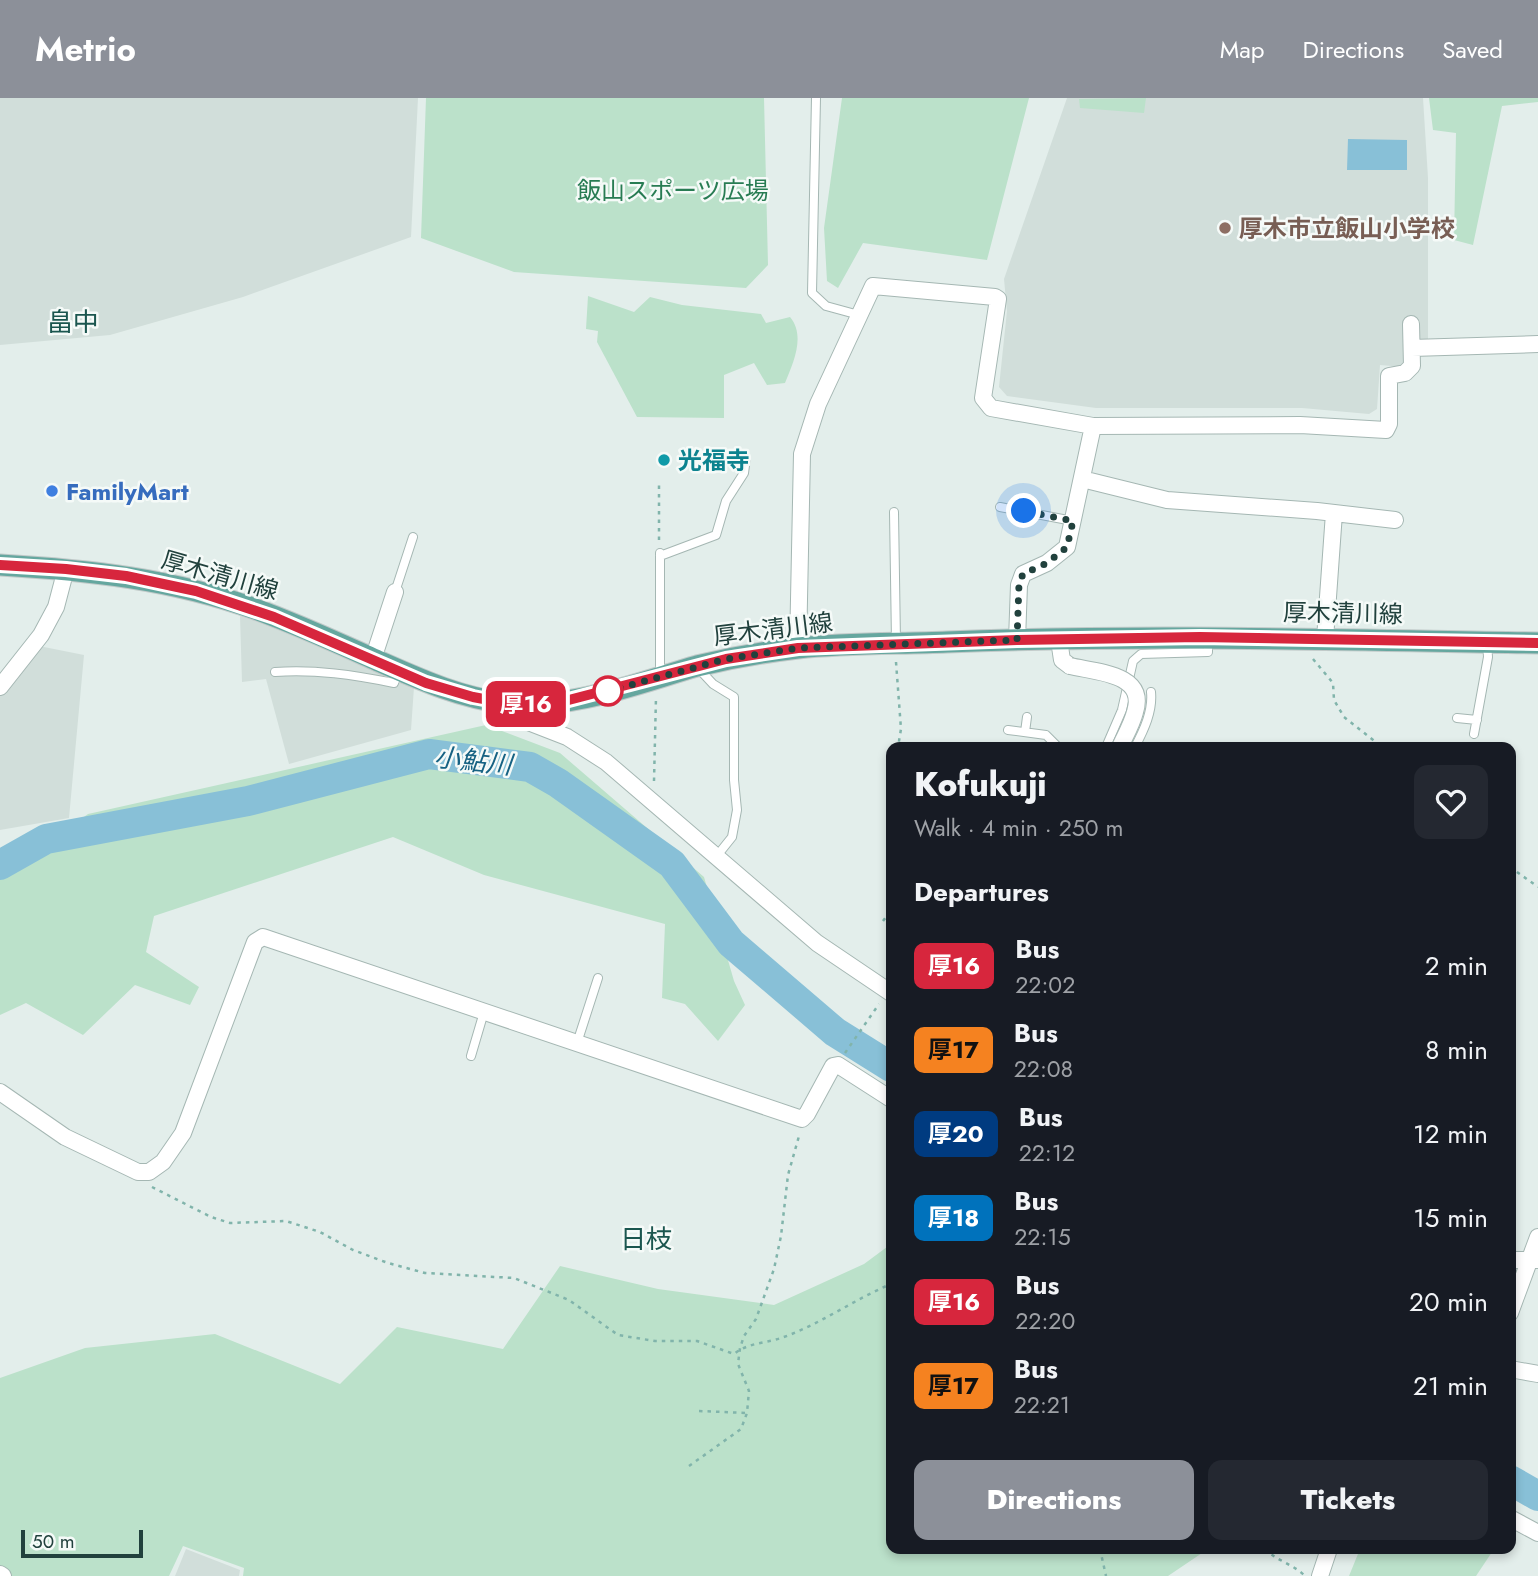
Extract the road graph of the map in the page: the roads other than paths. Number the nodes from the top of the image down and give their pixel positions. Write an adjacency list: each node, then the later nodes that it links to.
1 (816, 98): 2 (lane)
2 (859, 315): 6 (street); 27 (street)
3 (1411, 324): 5 (street)
4 (1538, 344): 5 (street)
5 (1412, 348): 6 (street)
6 (1093, 426): 8 (street)
7 (746, 458): 32 (lane)
8 (1082, 479): 11 (street); 13 (street)
9 (1000, 507): 13 (lane)
10 (894, 512): 14 (lane)
11 (1334, 513): 12 (street); 21 (street)
12 (1395, 520)
13 (1073, 521): 22 (street)
14 (894, 524): 15 (lane); 26 (lane)
15 (905, 524)
16 (414, 537): 19 (lane)
17 (0, 565): 18 (main road, 厚木清川線)
18 (66, 569): 28 (main road, 厚木清川線); 34 (street)
19 (395, 592): 28 (street)
20 (1209, 637): 21 (main road, 厚木清川線); 23 (main road, 厚木清川線); 33 (lane)
21 (1316, 639): 24 (main road, 厚木清川線)
22 (1017, 640): 23 (main road, 厚木清川線); 26 (main road, 厚木清川線)
23 (1059, 640): 33 (street, bridge)
24 (1487, 642): 25 (main road, 厚木清川線); 39 (lane)
25 (1538, 643)
26 (895, 644): 27 (main road, 厚木清川線)
27 (798, 648): 29 (main road, 厚木清川線)
28 (373, 659): 30 (main road, 厚木清川線)
29 (696, 667): 32 (main road, 厚木清川線); 47 (lane)
30 (399, 670): 31 (lane); 36 (main road, 厚木清川線)
31 (275, 672)
32 (660, 677): 36 (main road, 厚木清川線)
33 (1128, 682): 44 (lane); 45 (street, bridge)
34 (0, 687)
35 (1151, 692): 46 (lane)
36 (505, 703): 47 (street)
37 (1027, 717): 41 (lane)
38 (1457, 718): 39 (lane)
39 (1477, 720): 42 (lane)
40 (1008, 730): 41 (lane)
41 (1025, 732): 43 (lane)
42 (1474, 733)
43 (1053, 742)
44 (1108, 742)
45 (1122, 742)
46 (1137, 742)
47 (716, 857): 49 (street)
48 (598, 978): 51 (lane)
49 (886, 994)
50 (484, 1012): 51 (street); 52 (lane); 53 (street)
51 (577, 1043): 54 (street)
52 (471, 1056)
53 (0, 1092)
54 (886, 1096)
55 (1538, 1237): 57 (street)
56 (1516, 1260): 57 (street)
57 (1534, 1260): 58 (street)
58 (1516, 1299)
59 (1516, 1370): 60 (street)
60 (1538, 1374)
61 (1516, 1520): 62 (street)
62 (1538, 1533)
63 (1327, 1554): 64 (street)
64 (1320, 1576)

